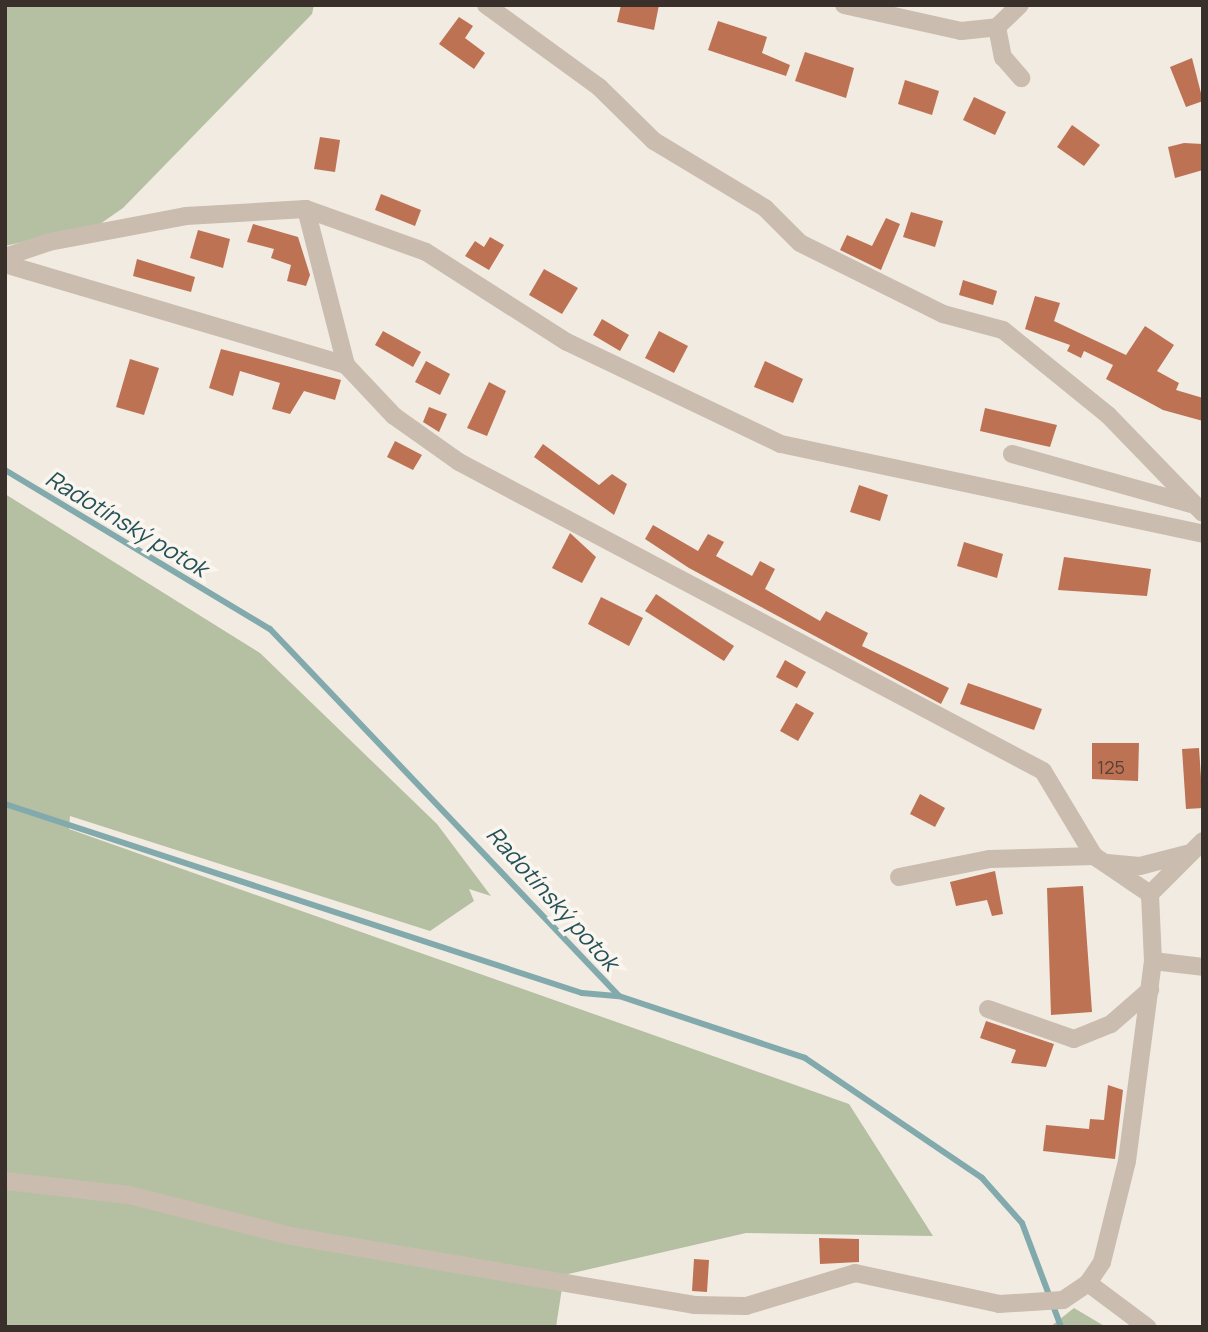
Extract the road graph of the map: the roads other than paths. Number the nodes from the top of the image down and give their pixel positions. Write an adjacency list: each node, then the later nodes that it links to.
1 (486, 5): 11 (street)
2 (844, 5): 4 (street)
3 (1020, 5): 4 (street)
4 (997, 27): 5 (street)
5 (1021, 78)
6 (306, 209): 7 (street); 9 (street); 12 (street)
7 (5, 257)
8 (5, 264): 9 (street)
9 (346, 365): 14 (street)
10 (1012, 454): 11 (street)
11 (1199, 509)
12 (1203, 534)
13 (1199, 844): 14 (street); 16 (street)
14 (1099, 859): 15 (street); 16 (street)
15 (899, 877)
16 (1150, 894): 17 (street)
17 (1153, 961): 18 (street); 19 (street)
18 (1203, 967)
19 (1150, 990): 20 (street); 22 (street)
20 (988, 1009)
21 (5, 1181): 22 (street)
22 (1088, 1283): 23 (street)
23 (1147, 1327)

